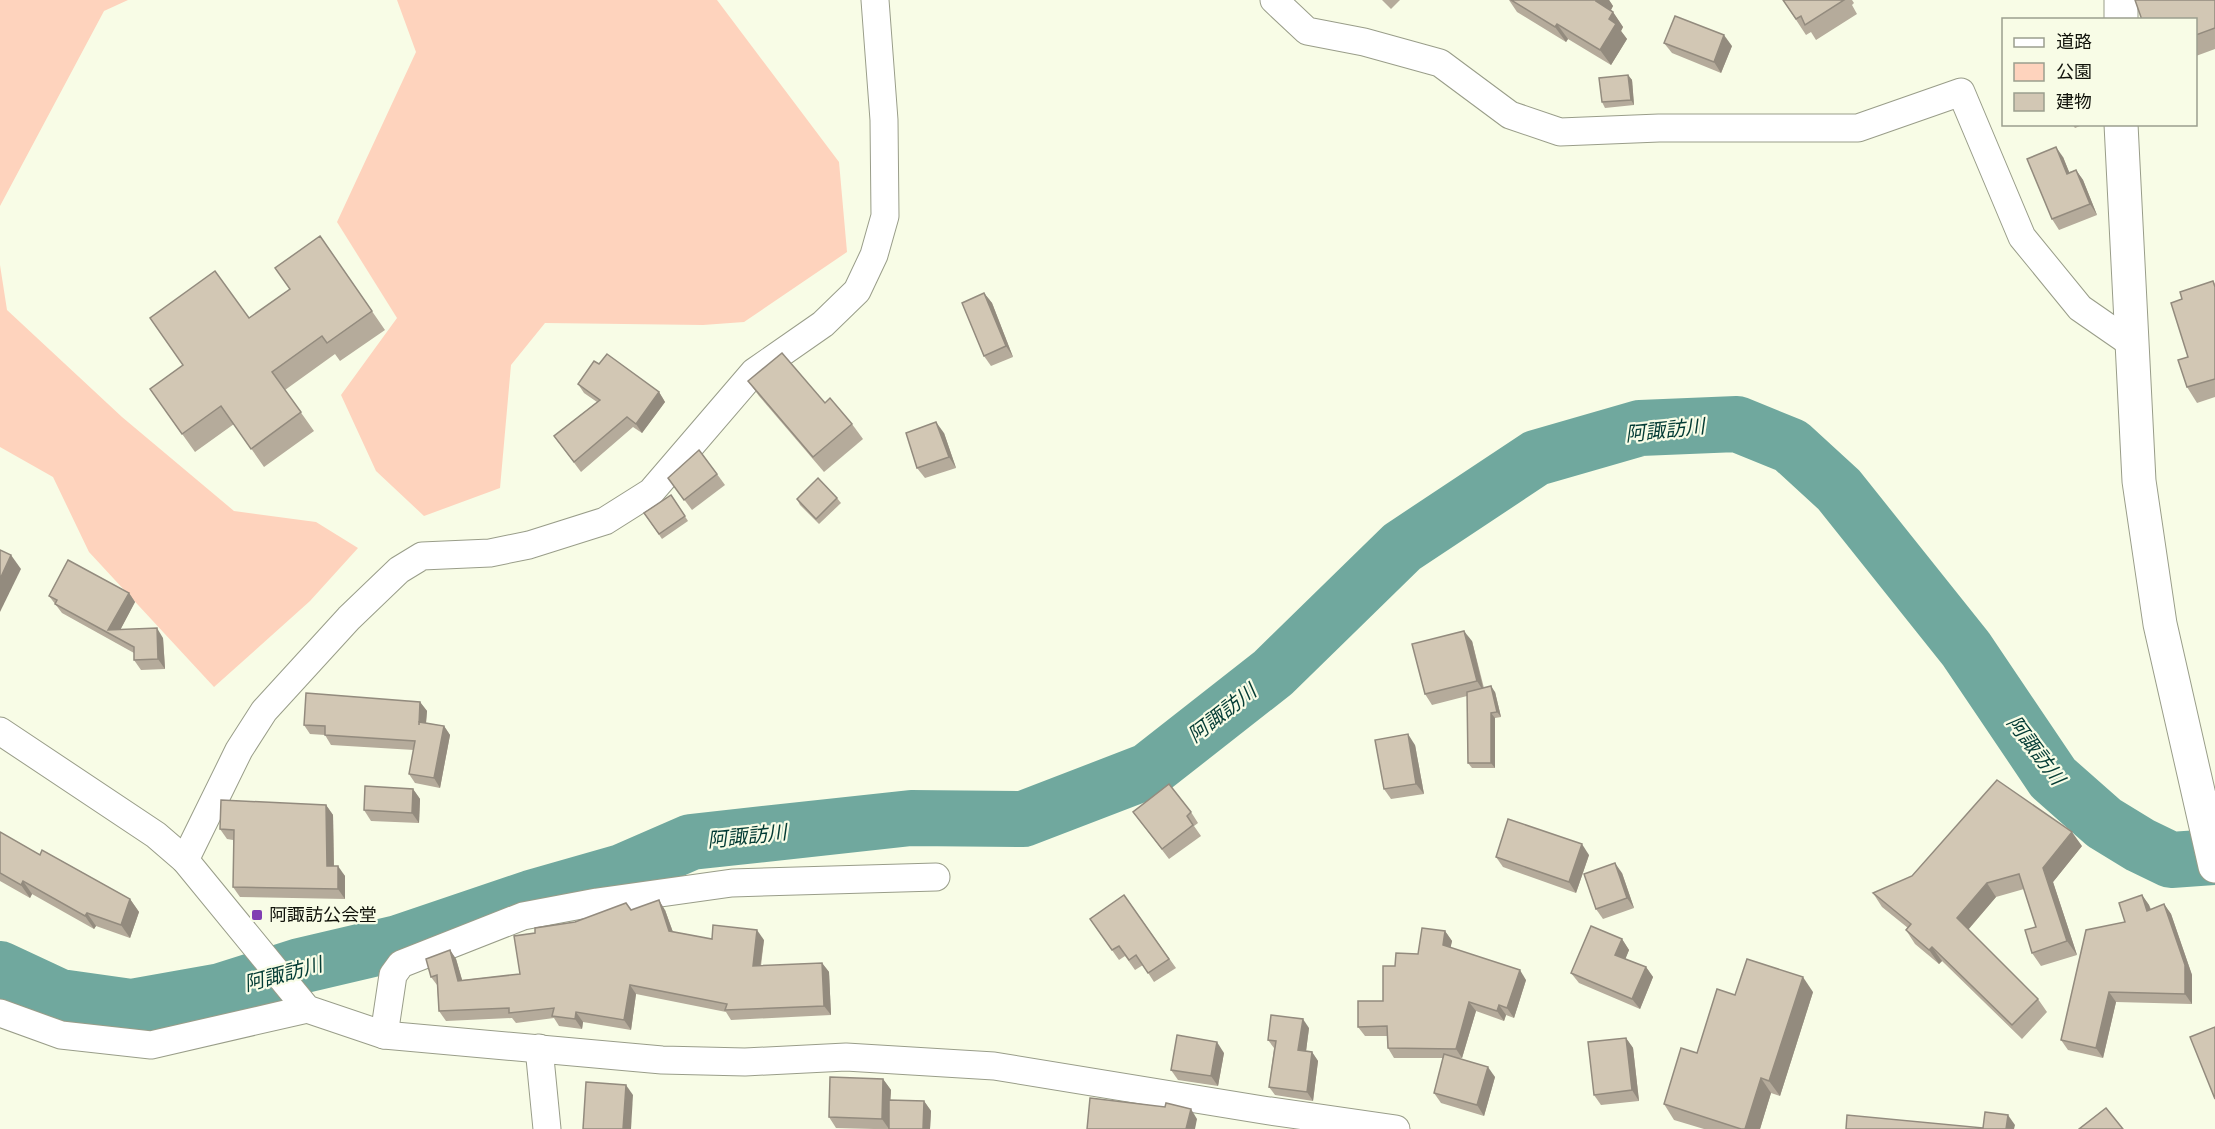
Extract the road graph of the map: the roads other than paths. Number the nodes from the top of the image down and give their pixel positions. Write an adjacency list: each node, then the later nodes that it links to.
1 (875, 0): 8 (street)
2 (1274, 0): 6 (street)
3 (2121, 0): 4 (street)
4 (2121, 18)
5 (2121, 126): 6 (street)
6 (2132, 344): 9 (street)
7 (0, 731): 8 (street)
8 (184, 860): 11 (street)
9 (2215, 867)
10 (936, 877): 13 (street)
11 (307, 1009): 12 (street); 13 (street)
12 (0, 1013)
13 (384, 1035): 14 (street)
14 (538, 1048): 15 (street); 16 (street)
15 (548, 1129)
16 (1396, 1129)

